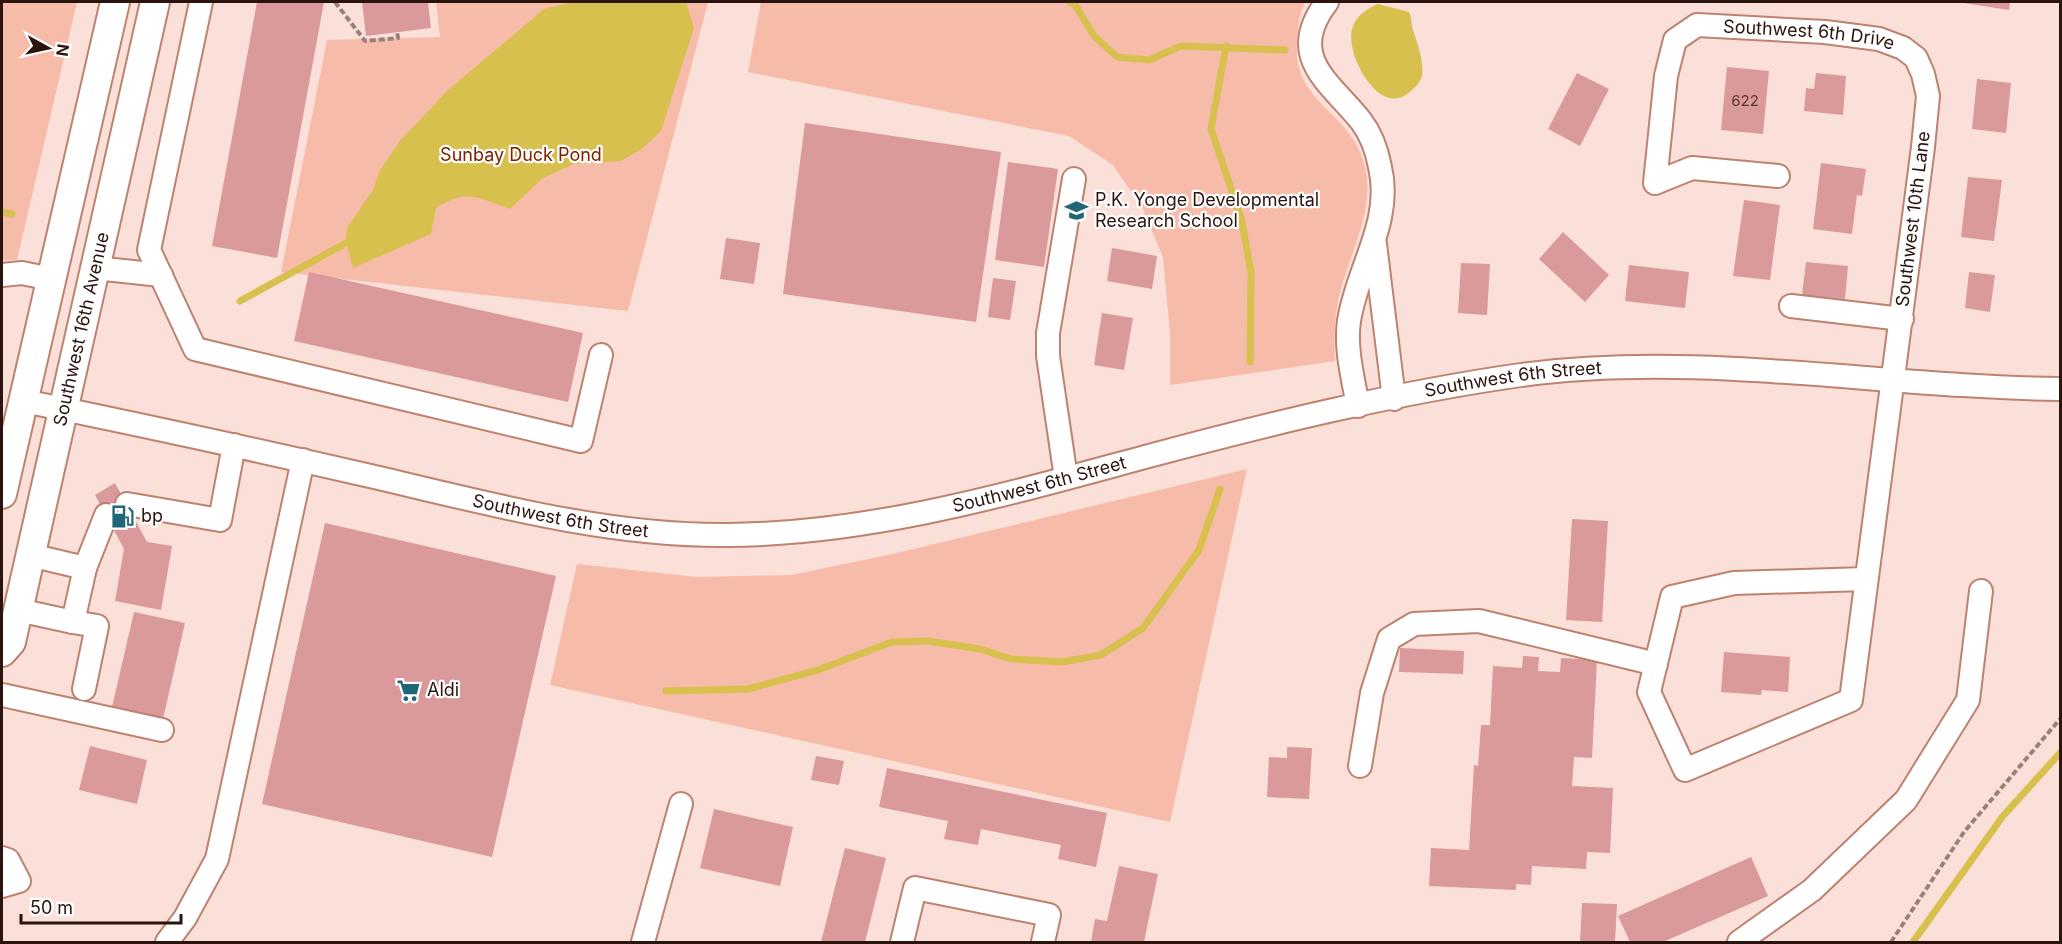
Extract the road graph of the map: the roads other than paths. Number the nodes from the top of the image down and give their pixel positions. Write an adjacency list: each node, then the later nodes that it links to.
1 (114, 2): 12 (main road)
2 (155, 2): 9 (main road, Southwest 16th Avenue)
3 (201, 2): 11 (street)
4 (1327, 2): 8 (street)
5 (1916, 58): 6 (street, Southwest 6th Drive); 14 (street, Southwest 10th Lane)
6 (1778, 176)
7 (1074, 179): 24 (street)
8 (1375, 242): 18 (street); 20 (street)
9 (95, 268): 11 (street); 21 (main road, Southwest 16th Avenue)
10 (2, 275): 12 (street)
11 (161, 275): 15 (street)
12 (51, 279): 19 (main road)
13 (1791, 306): 14 (street)
14 (1902, 319): 16 (street, Southwest 10th Lane)
15 (601, 355)
16 (1893, 381): 17 (street, Southwest 6th Street); 18 (street, Southwest 6th Street); 30 (street, Southwest 10th Lane)
17 (2061, 389)
18 (1394, 399): 20 (street, Southwest 6th Street)
19 (24, 400): 21 (street, Southwest 6th Street); 25 (main road)
20 (1358, 406): 24 (street, Southwest 6th Street)
21 (63, 409): 22 (street, Southwest 6th Street); 28 (main road, Southwest 16th Avenue)
22 (234, 445): 23 (street, Southwest 6th Street); 26 (street)
23 (303, 460): 24 (street, Southwest 6th Street); 43 (street)
24 (1066, 478)
25 (2, 494)
26 (126, 504)
27 (106, 515): 29 (street)
28 (30, 555): 29 (street); 32 (main road, Southwest 16th Avenue)
29 (85, 568): 33 (street)
30 (1865, 579): 35 (street); 35 (street, Southwest 10th Lane)
31 (1981, 591): 47 (street)
32 (18, 610): 33 (street); 34 (main road, Southwest 16th Avenue)
33 (73, 622): 36 (street)
34 (2, 652)
35 (1656, 664): 39 (street)
36 (84, 689)
37 (2, 695): 38 (street)
38 (162, 730)
39 (1360, 766)
40 (681, 804): 44 (street)
41 (2, 858): 42 (street)
42 (2, 886)
43 (167, 942)
44 (643, 942)
45 (902, 942): 46 (street)
46 (1043, 942)
47 (1739, 942)

